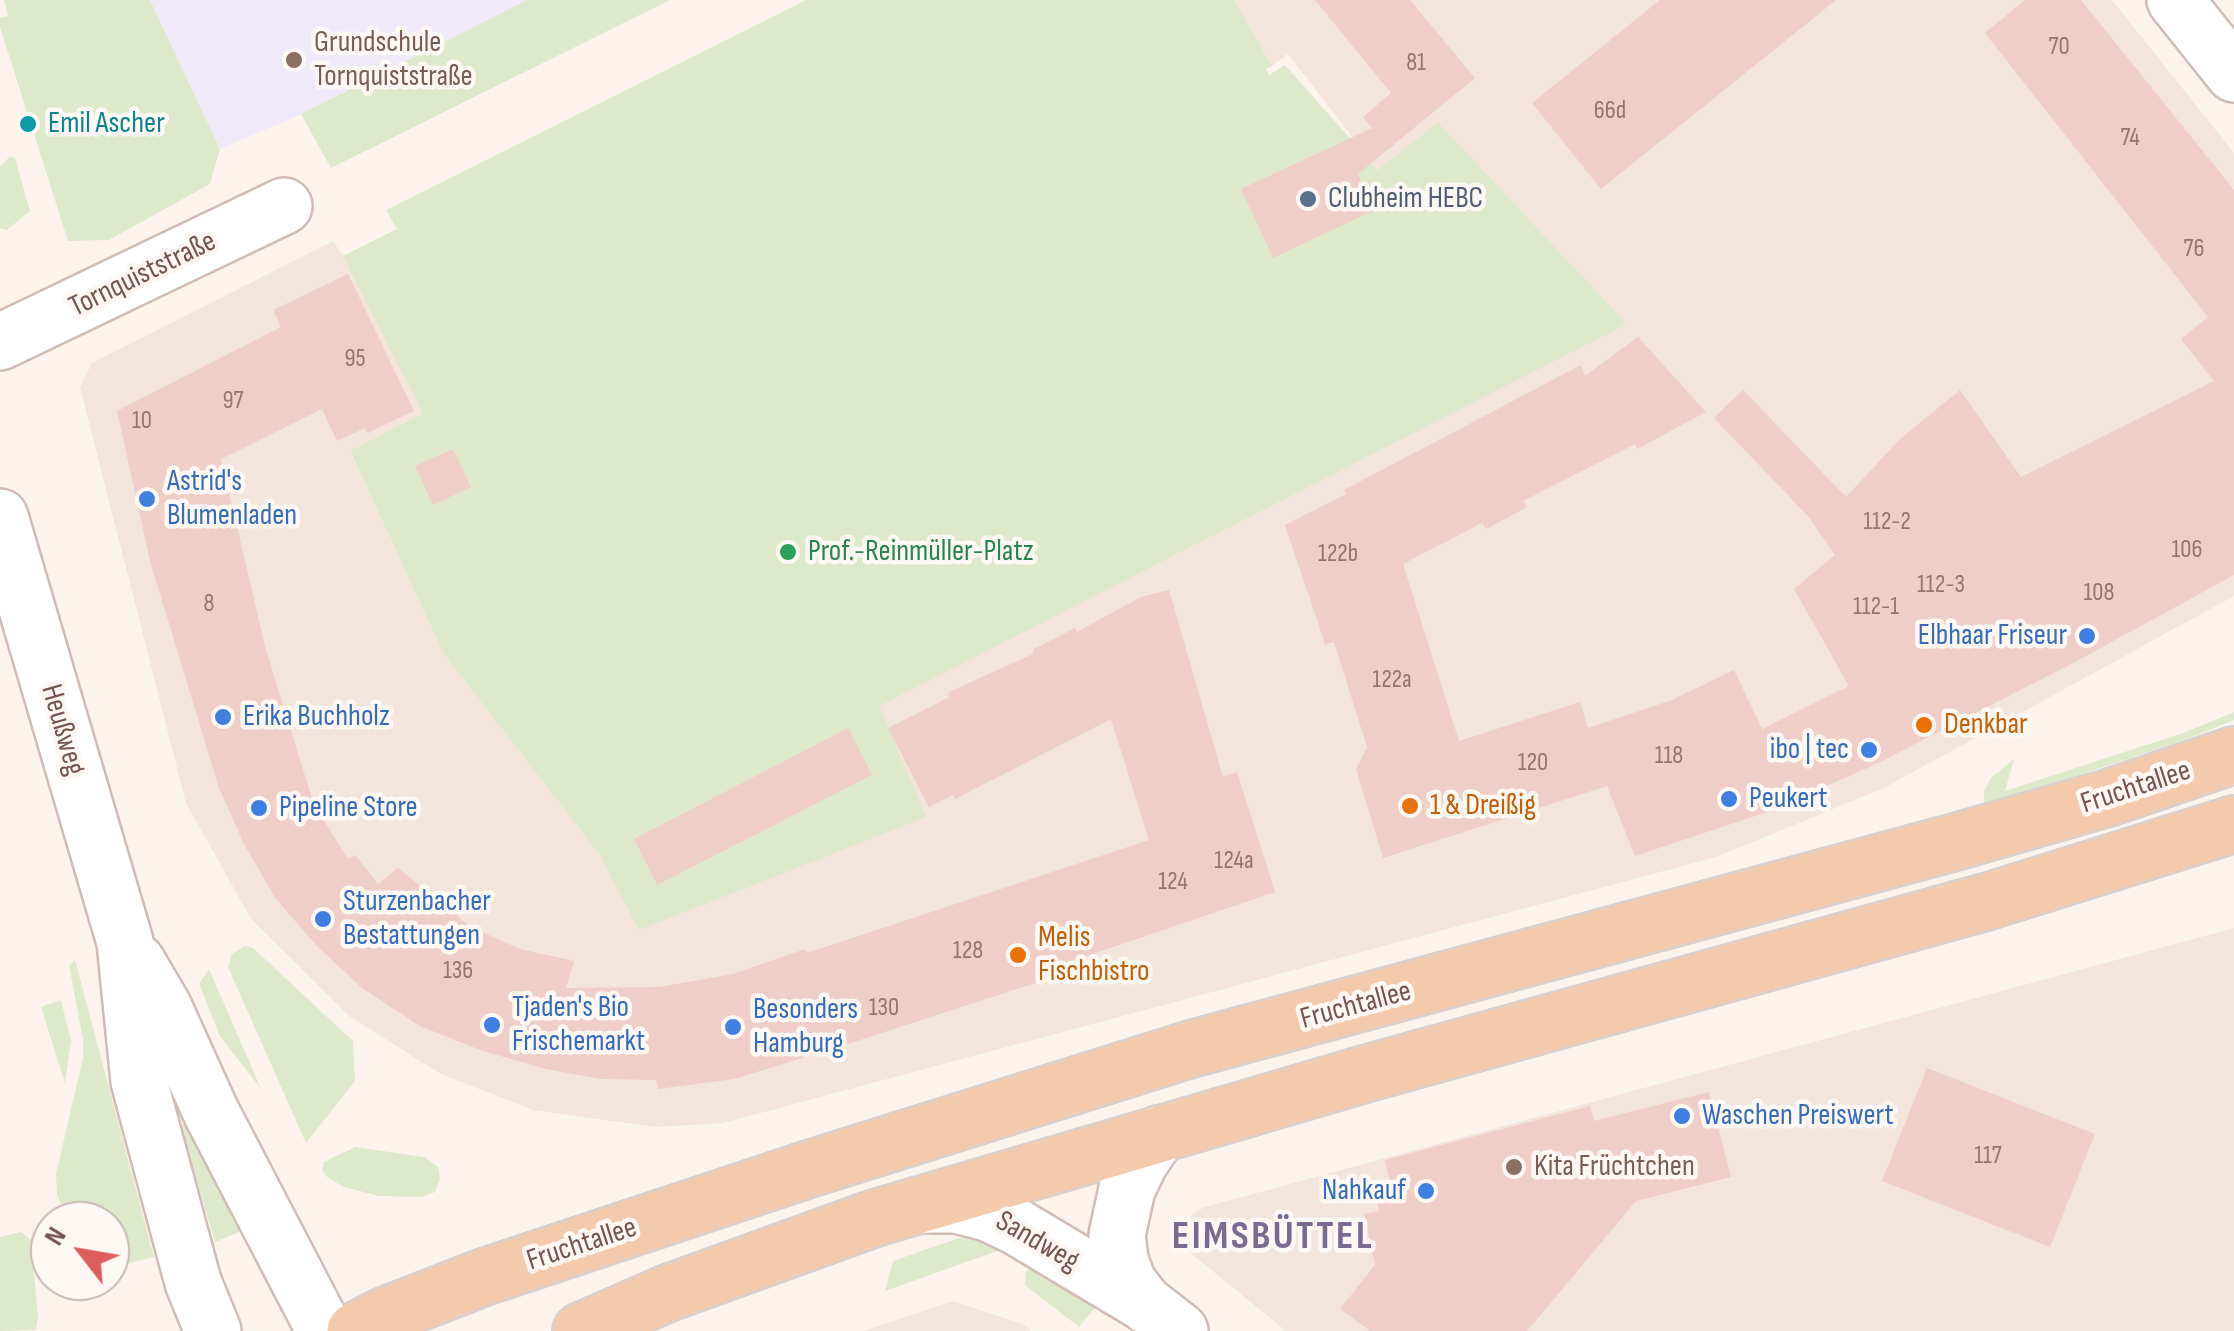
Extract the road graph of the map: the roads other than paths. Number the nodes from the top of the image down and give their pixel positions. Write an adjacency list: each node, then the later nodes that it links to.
1 (2175, 0): 2 (street)
2 (2234, 74)
3 (284, 206): 4 (street, Tornquiststraße)
4 (0, 342)
5 (0, 517): 8 (street, Heußweg)
6 (2234, 755): 14 (main road, Fruchtallee)
7 (2234, 824): 9 (main road)
8 (125, 942): 12 (street, Heußweg); 13 (street, Heußweg)
9 (1159, 1134): 10 (main road); 11 (street, Sandweg)
10 (923, 1205): 11 (street, Sandweg); 15 (main road)
11 (1162, 1317)
12 (213, 1331)
13 (325, 1331)
14 (356, 1331)
15 (581, 1331)

